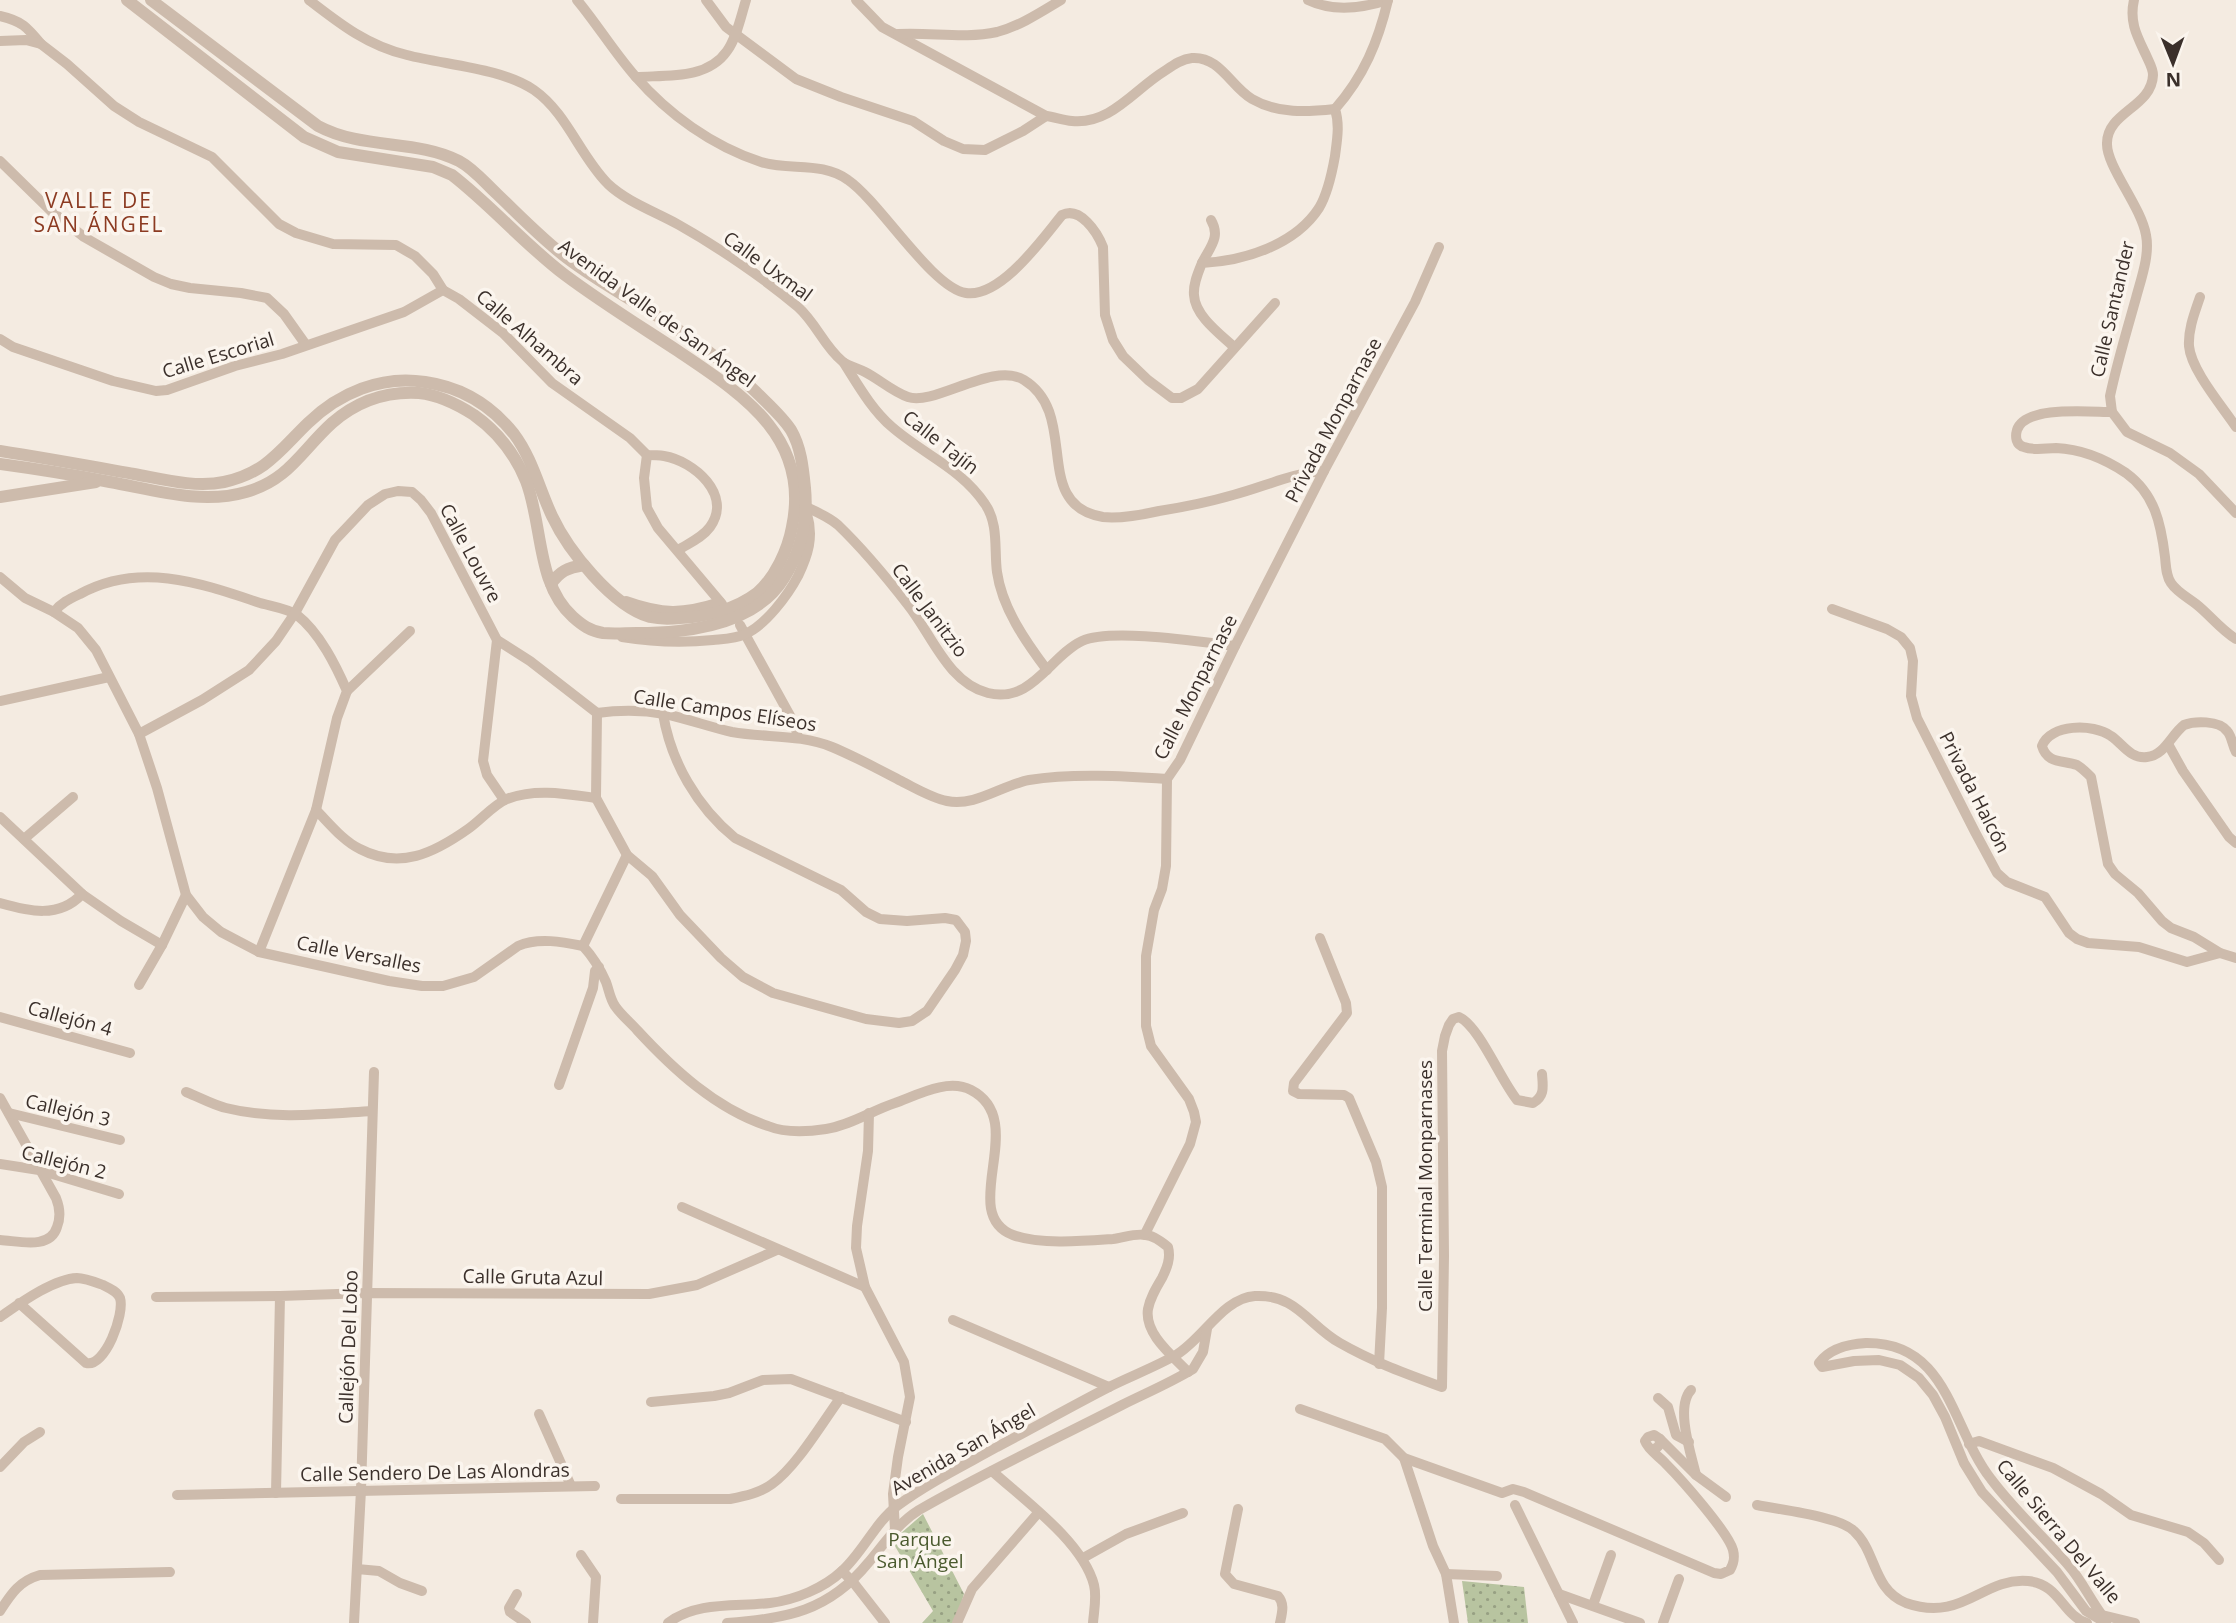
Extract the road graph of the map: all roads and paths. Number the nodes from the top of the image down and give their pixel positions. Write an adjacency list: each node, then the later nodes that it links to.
1 (127, 0): 29 (street, Avenida Valle de San Ángel)
2 (151, 0): 27 (street, Avenida Valle de San Ángel)
3 (309, 0): 34 (street, Calle Uxmal)
4 (577, 0): 17 (street)
5 (706, 0): 14 (street)
6 (746, 0): 14 (street)
7 (856, 0): 13 (street)
8 (1061, 0): 13 (street)
9 (1307, 0): 10 (street)
10 (1388, 0): 18 (street)
11 (2134, 0): 35 (street, Calle Santander)
12 (0, 16): 16 (street, Calle Alhambra)
13 (898, 34): 19 (street)
14 (735, 35): 17 (street); 19 (street)
15 (0, 41): 16 (street)
16 (41, 44): 24 (street, Calle Alhambra)
17 (636, 77): 32 (street)
18 (1335, 109): 19 (street); 23 (street)
19 (1046, 116)
20 (0, 160): 31 (street)
21 (1211, 220): 23 (street)
22 (1439, 247): 42 (street, Privada Monparnase)
23 (1202, 263): 32 (street)
24 (443, 290): 31 (street, Calle Escorial); 40 (street, Calle Alhambra)
25 (2200, 297): 36 (street)
26 (1275, 303): 32 (street)
27 (672, 326): 28 (street, Avenida Valle de San Ángel); 29 (street)
28 (685, 335): 33 (street); 45 (street, Avenida Valle de San Ángel)
29 (660, 338): 33 (street, Avenida Valle de San Ángel)
30 (0, 339): 31 (street, Calle Escorial)
31 (306, 345)
32 (1234, 347)
33 (674, 348): 52 (street, Avenida Valle de San Ángel)
34 (844, 363): 42 (street, Calle Uxmal); 62 (street, Calle Tajín)
35 (2112, 412): 46 (street); 59 (street)
36 (2236, 426)
37 (0, 444): 39 (street)
38 (0, 452): 39 (street, Avenida Valle de San Ángel)
39 (21, 455): 49 (street, Avenida Valle de San Ángel)
40 (647, 455): 47 (street); 47 (street, Calle Alhambra)
41 (0, 464): 43 (street)
42 (1324, 471): 48 (street, Privada Monparnase)
43 (103, 481): 44 (street); 51 (street)
44 (0, 497)
45 (806, 509): 56 (street); 58 (street, Avenida Valle de San Ángel); 62 (street, Calle Janitzio)
46 (2236, 513)
47 (678, 550): 52 (street)
48 (1283, 554): 61 (street, Calle Monparnase)
49 (584, 565): 51 (street); 52 (street, Avenida Valle de San Ángel)
50 (0, 576): 54 (street, Calle Versalles)
51 (551, 584): 58 (street)
52 (617, 597)
53 (1832, 609): 88 (street, Privada Halcón)
54 (54, 612): 55 (street); 63 (street, Calle Versalles)
55 (295, 613): 60 (street, Calle Louvre); 64 (street); 68 (street, Calle Louvre)
56 (743, 630): 58 (street); 69 (street)
57 (410, 631): 64 (street)
58 (601, 633)
59 (2236, 639)
60 (497, 640): 66 (street); 75 (street)
61 (1235, 646): 62 (street, Calle Janitzio); 72 (street, Calle Monparnase)
62 (1047, 670)
63 (109, 677): 65 (street); 68 (street, Calle Versalles)
64 (347, 691): 76 (street)
65 (0, 701)
66 (597, 713): 67 (street, Calle Campos Elíseos); 74 (street)
67 (663, 714): 69 (street, Calle Campos Elíseos); 80 (street)
68 (139, 734): 82 (street, Calle Versalles)
69 (798, 737): 72 (street, Calle Campos Elíseos)
70 (2168, 744): 71 (street); 79 (street); 88 (street)
71 (2236, 752)
72 (1167, 779): 107 (street, Calle Monparnase)
73 (73, 797): 78 (street)
74 (596, 798): 75 (street); 80 (street)
75 (504, 800): 76 (street)
76 (316, 810): 87 (street)
77 (0, 817): 78 (street)
78 (24, 839): 81 (street)
79 (2236, 843)
80 (627, 855): 86 (street)
81 (82, 894): 83 (street); 85 (street)
82 (186, 895): 85 (street); 87 (street, Calle Versalles)
83 (0, 903)
84 (1320, 938): 119 (street)
85 (162, 945): 91 (street)
86 (583, 946): 87 (street, Calle Versalles); 90 (street)
87 (259, 952)
88 (2220, 953): 89 (street)
89 (2236, 958)
90 (599, 967): 96 (street); 101 (street)
91 (139, 985)
92 (0, 1017): 93 (street, Callejón 4)
93 (130, 1053)
94 (374, 1072): 99 (street, Callejón Del Lobo)
95 (1542, 1074): 122 (street, Calle Terminal Monparnases)
96 (559, 1085)
97 (186, 1092): 99 (street)
98 (0, 1098): 100 (street)
99 (372, 1111): 111 (street, Callejón Del Lobo)
100 (9, 1113): 102 (street, Callejón 3); 104 (street)
101 (869, 1114): 107 (street); 110 (street)
102 (120, 1140)
103 (0, 1164): 104 (street, Callejón 2)
104 (39, 1170): 105 (street, Callejón 2); 108 (street)
105 (118, 1194)
106 (682, 1207): 109 (street)
107 (1145, 1234): 118 (street)
108 (0, 1240)
109 (777, 1250): 110 (street); 111 (street, Calle Gruta Azul)
110 (865, 1287): 129 (street)
111 (366, 1293): 112 (street, Calle Gruta Azul); 139 (street, Callejón Del Lobo)
112 (279, 1296): 113 (street, Calle Gruta Azul); 140 (street)
113 (156, 1297)
114 (19, 1303): 114 (street); 115 (street)
115 (0, 1317)
116 (953, 1320): 121 (street)
117 (1207, 1329): 118 (street, Avenida San Ángel); 119 (street, Avenida San Ángel); 120 (street, Avenida San Ángel)
118 (1173, 1356): 120 (street); 121 (street, Avenida San Ángel)
119 (1379, 1364): 122 (street, Avenida San Ángel)
120 (1188, 1372): 135 (street, Avenida San Ángel)
121 (1109, 1387): 146 (street, Avenida San Ángel)
122 (1442, 1387)
123 (1691, 1390): 131 (street)
124 (841, 1397): 126 (street); 129 (street); 143 (street)
125 (1658, 1398): 131 (street)
126 (651, 1402)
127 (1300, 1409): 133 (street)
128 (539, 1414): 137 (street)
129 (906, 1422): 146 (street)
130 (40, 1432): 134 (street)
131 (1689, 1442): 136 (street)
132 (1969, 1444): 154 (street); 167 (street, Calle Sierra Del Valle); 167 (street, Calle Sierra Del Valle)
133 (1404, 1458): 136 (street); 158 (street)
134 (0, 1467)
135 (992, 1471): 148 (street); 150 (street, Avenida San Ángel)
136 (1696, 1475): 142 (street)
137 (571, 1486): 138 (street, Calle Sendero De Las Alondras); 139 (street, Calle Sendero De Las Alondras)
138 (595, 1486)
139 (361, 1490): 140 (street, Calle Sendero De Las Alondras); 155 (street, Callejón Del Lobo)
140 (276, 1493): 141 (street, Calle Sendero De Las Alondras)
141 (177, 1495)
142 (1726, 1497)
143 (621, 1499)
144 (1515, 1505): 164 (street)
145 (1757, 1505): 181 (street)
146 (894, 1508): 150 (street); 156 (street, Avenida San Ángel)
147 (1238, 1509): 176 (street)
148 (1038, 1513): 153 (street); 174 (street)
149 (1183, 1513): 153 (street)
150 (895, 1530): 161 (street, Avenida San Ángel)
151 (580, 1555): 170 (street)
152 (1611, 1555): 165 (street)
153 (1083, 1558): 175 (street)
154 (2219, 1560)
155 (356, 1569): 162 (street); 168 (street, Callejón Del Lobo)
156 (842, 1571): 161 (street); 171 (street, Avenida San Ángel)
157 (170, 1572): 166 (street)
158 (1446, 1574): 159 (street); 177 (street)
159 (1497, 1576)
160 (1679, 1579): 180 (street)
161 (853, 1581): 172 (street, Avenida San Ángel); 173 (street)
162 (422, 1591)
163 (517, 1594): 169 (street)
164 (1559, 1594): 165 (street); 178 (street)
165 (1593, 1605): 179 (street)
166 (0, 1611)
167 (2101, 1621): 182 (street, Calle Sierra Del Valle)
168 (354, 1623)
169 (526, 1623)
170 (593, 1623)
171 (668, 1623)
172 (727, 1623)
173 (885, 1623)
174 (957, 1623)
175 (1093, 1623)
176 (1280, 1623)
177 (1454, 1623)
178 (1573, 1623)
179 (1640, 1623)
180 (1663, 1623)
181 (2087, 1623)
182 (2135, 1623)

